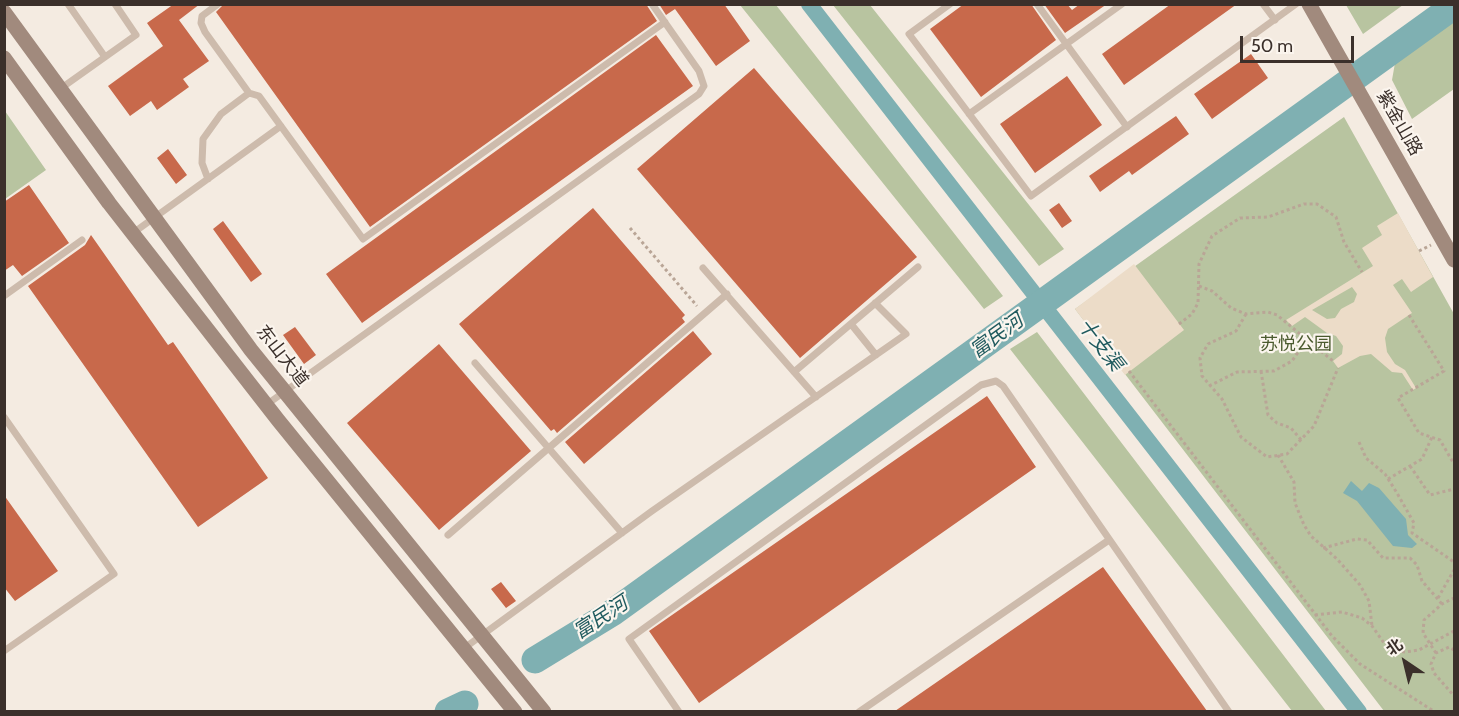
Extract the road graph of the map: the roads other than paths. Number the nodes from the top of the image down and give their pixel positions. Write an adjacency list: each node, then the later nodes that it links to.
1 (68, 4): 15 (lane)
2 (115, 4): 15 (lane)
3 (218, 4): 18 (lane)
4 (652, 4): 13 (lane)
5 (950, 4): 19 (lane)
6 (1037, 4): 14 (lane)
7 (1122, 4): 14 (lane)
8 (1263, 4): 12 (lane)
9 (1296, 4): 12 (lane)
10 (1309, 4): 26 (main road, 紫金山路)
11 (4, 12): 17 (main road, 东山大道)
12 (1275, 20): 21 (lane)
13 (665, 22): 20 (lane); 36 (lane)
14 (1066, 44): 19 (lane); 21 (lane)
15 (105, 57): 17 (lane)
16 (4, 58): 24 (main road)
17 (60, 88): 23 (main road, 东山大道)
18 (249, 93): 20 (lane); 22 (lane)
19 (969, 114): 21 (lane)
20 (281, 126): 22 (lane)
21 (1127, 127)
22 (208, 179): 23 (lane)
23 (155, 217): 24 (lane); 36 (main road, 东山大道)
24 (133, 233): 38 (main road)
25 (82, 240): 30 (lane)
26 (1455, 260)
27 (918, 267): 31 (lane)
28 (703, 268): 29 (lane)
29 (727, 294): 35 (lane); 40 (lane)
30 (4, 296)
31 (875, 303): 32 (lane); 33 (lane)
32 (851, 324): 33 (lane); 35 (lane)
33 (876, 355): 37 (lane)
34 (474, 363): 40 (lane)
35 (794, 372): 37 (lane)
36 (284, 391): 38 (lane); 44 (main road, 东山大道)
37 (816, 396): 41 (lane)
38 (266, 405): 45 (main road)
39 (4, 417): 46 (lane)
40 (548, 448): 41 (lane); 42 (lane)
41 (622, 533): 44 (lane)
42 (448, 535)
43 (1110, 540): 49 (lane); 50 (lane); 51 (lane)
44 (481, 635): 45 (lane); 48 (main road, 东山大道)
45 (463, 649): 47 (main road)
46 (4, 651)
47 (515, 711)
48 (544, 711)
49 (679, 711)
50 (859, 711)
51 (1229, 711)

